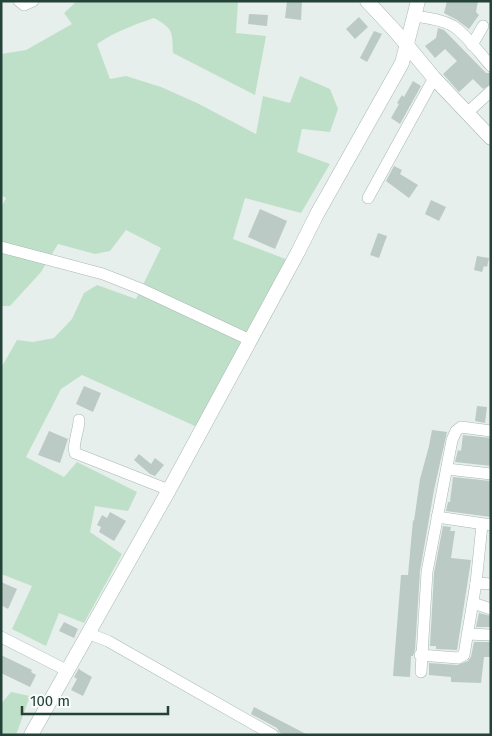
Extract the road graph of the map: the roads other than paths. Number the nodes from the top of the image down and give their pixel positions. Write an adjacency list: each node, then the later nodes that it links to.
1 (19, 1): 2 (street)
2 (33, 1)
3 (367, 1): 7 (street)
4 (418, 1): 5 (street)
5 (414, 16): 7 (street); 8 (street)
6 (483, 26): 8 (street)
7 (408, 46): 10 (street); 16 (street)
8 (472, 46): 9 (street)
9 (491, 66)
10 (434, 78): 12 (street); 14 (street)
11 (491, 91): 12 (street)
12 (468, 112): 13 (street)
13 (491, 138)
14 (368, 198)
15 (1, 247): 16 (street)
16 (250, 340): 21 (street)
17 (79, 420): 21 (street)
18 (491, 431): 19 (street)
19 (447, 469): 20 (street); 22 (street)
20 (491, 474)
21 (169, 490): 28 (street)
22 (436, 517): 23 (street); 32 (street)
23 (486, 525): 24 (street)
24 (476, 583): 25 (street); 26 (street)
25 (491, 584)
26 (473, 603): 27 (street); 29 (street)
27 (491, 608)
28 (87, 633): 33 (street); 36 (street)
29 (467, 634): 30 (street); 32 (street)
30 (491, 635)
31 (1, 637): 33 (street)
32 (420, 655): 34 (street)
33 (66, 670): 35 (street)
34 (421, 672)
35 (31, 735)
36 (273, 735)

